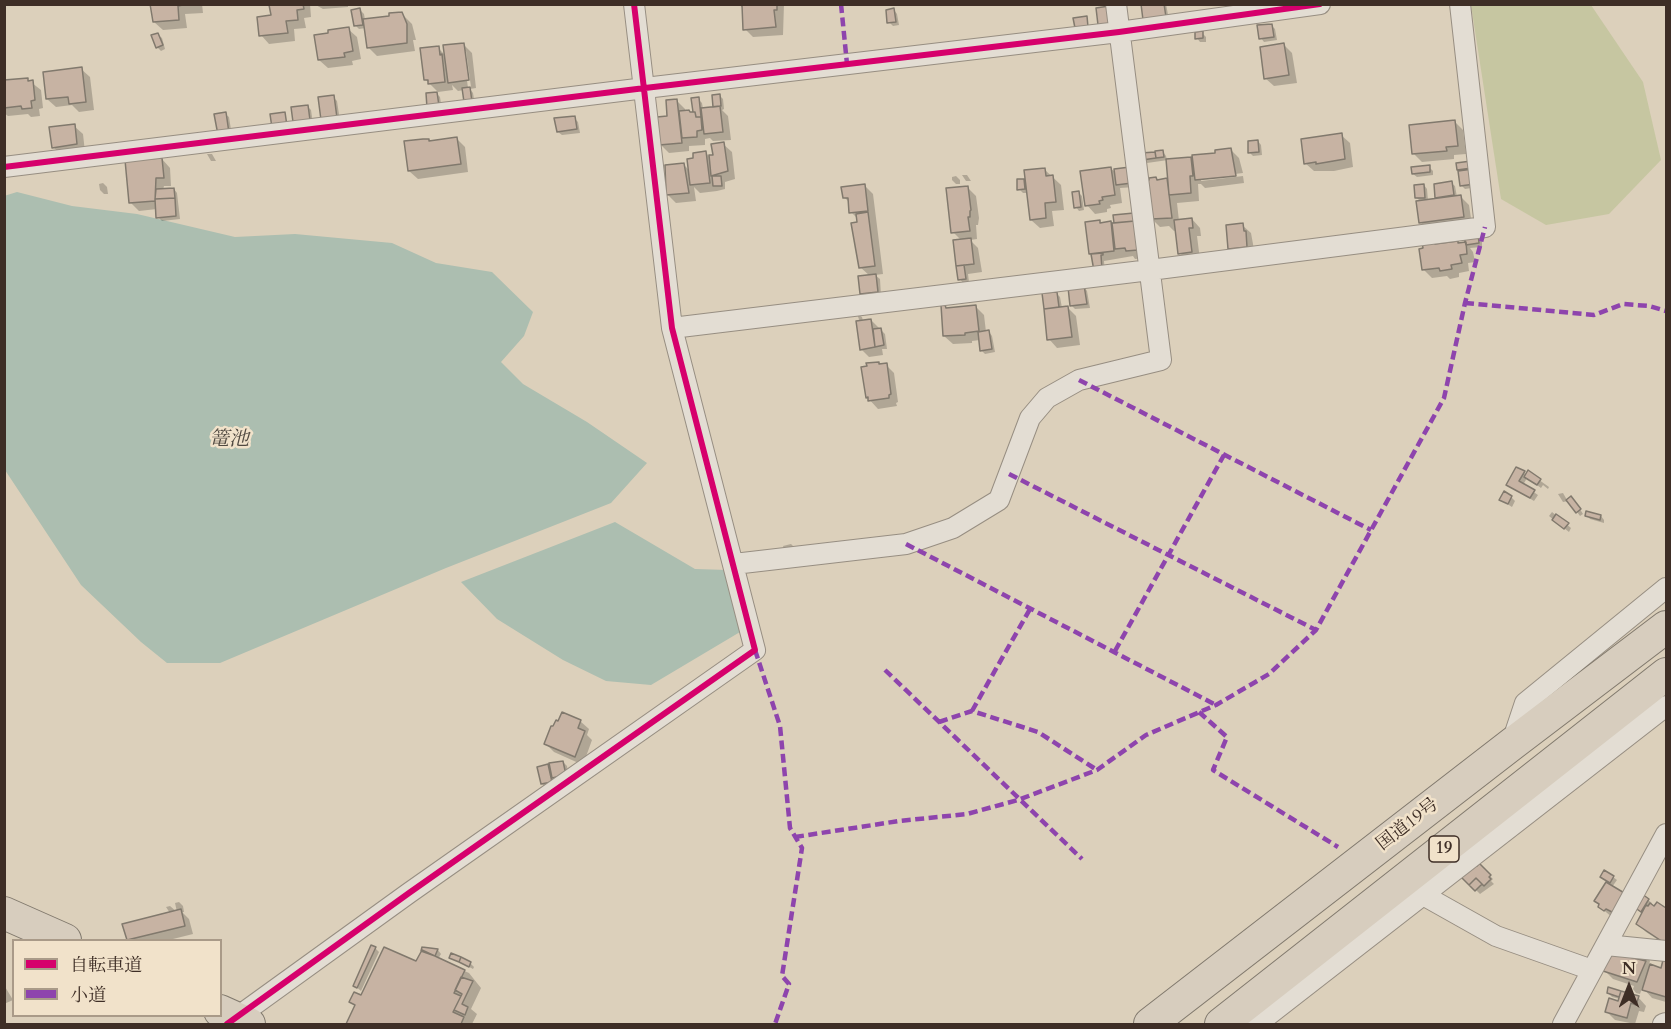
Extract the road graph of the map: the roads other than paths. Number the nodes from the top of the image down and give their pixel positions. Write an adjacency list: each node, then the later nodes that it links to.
1 (634, 4): 6 (street)
2 (1116, 4): 5 (street)
3 (1320, 4): 5 (street)
4 (1460, 4): 8 (street)
5 (1119, 32): 6 (street); 8 (street)
6 (645, 88): 7 (street); 9 (street)
7 (4, 167)
8 (1150, 270): 9 (street); 10 (street)
9 (672, 327): 10 (street)
10 (734, 564): 23 (street)
11 (1666, 588): 15 (street)
12 (1666, 627): 15 (highway, 国道19号 / 19)
13 (1666, 674): 25 (highway, 19)
14 (1666, 706): 17 (street)
15 (1512, 744): 24 (highway, 国道19号 / 19)
16 (1666, 834): 20 (street)
17 (1423, 895): 22 (street); 26 (street)
18 (4, 913): 19 (highway)
19 (63, 939)
20 (1606, 945): 21 (street); 22 (street)
21 (1666, 951)
22 (1592, 970): 27 (street)
23 (233, 1019)
24 (1150, 1024)
25 (1221, 1024)
26 (1257, 1024)
27 (1563, 1024)

